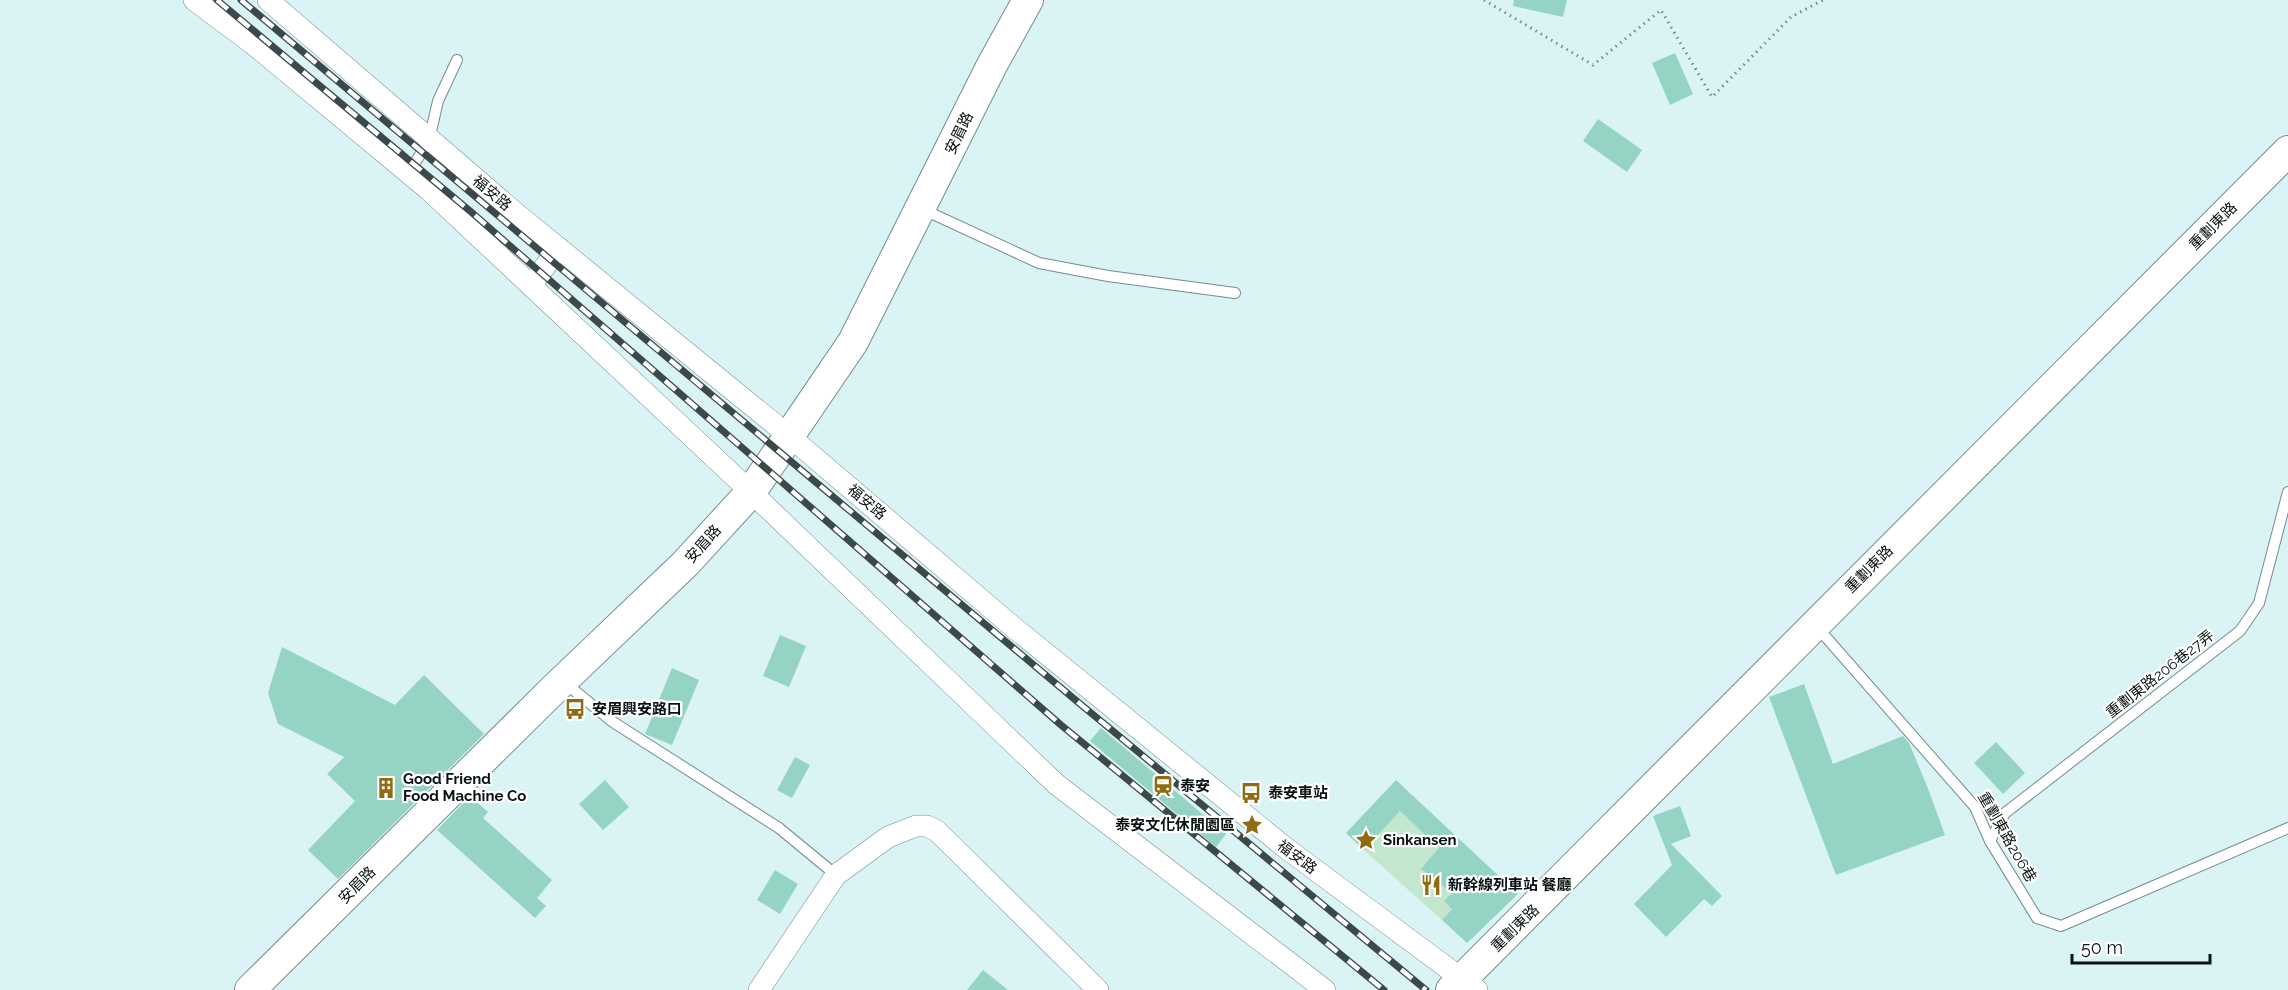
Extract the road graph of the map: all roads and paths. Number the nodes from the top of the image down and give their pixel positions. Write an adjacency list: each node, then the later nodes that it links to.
1 (194, 0): 9 (street)
2 (268, 0): 7 (street, 福安路)
3 (1028, 0): 10 (street, 安眉路)
4 (1484, 0): 5 (path)
5 (1823, 0)
6 (457, 60): 7 (lane)
7 (429, 140): 9 (lane); 11 (street, 福安路)
8 (2288, 151): 17 (street, 重劃東路)
9 (409, 173): 12 (street)
10 (921, 209): 13 (lane); 14 (street, 安眉路)
11 (559, 248): 12 (street); 14 (street, 福安路)
12 (531, 285): 15 (street)
13 (1235, 293)
14 (788, 435): 15 (street, 安眉路); 22 (street, 福安路)
15 (751, 492): 18 (street, 安眉路); 26 (street)
16 (2288, 492): 20 (lane, 重劃東路206巷27弄)
17 (1814, 624): 20 (lane, 重劃東路206巷); 22 (street, 重劃東路)
18 (562, 681): 21 (lane); 23 (street, 安眉路)
19 (2288, 828): 20 (lane, 重劃東路206巷)
20 (1990, 841)
21 (836, 875): 24 (street); 25 (street)
22 (1464, 986)
23 (250, 990)
24 (759, 990)
25 (1098, 990)
26 (1325, 990)

